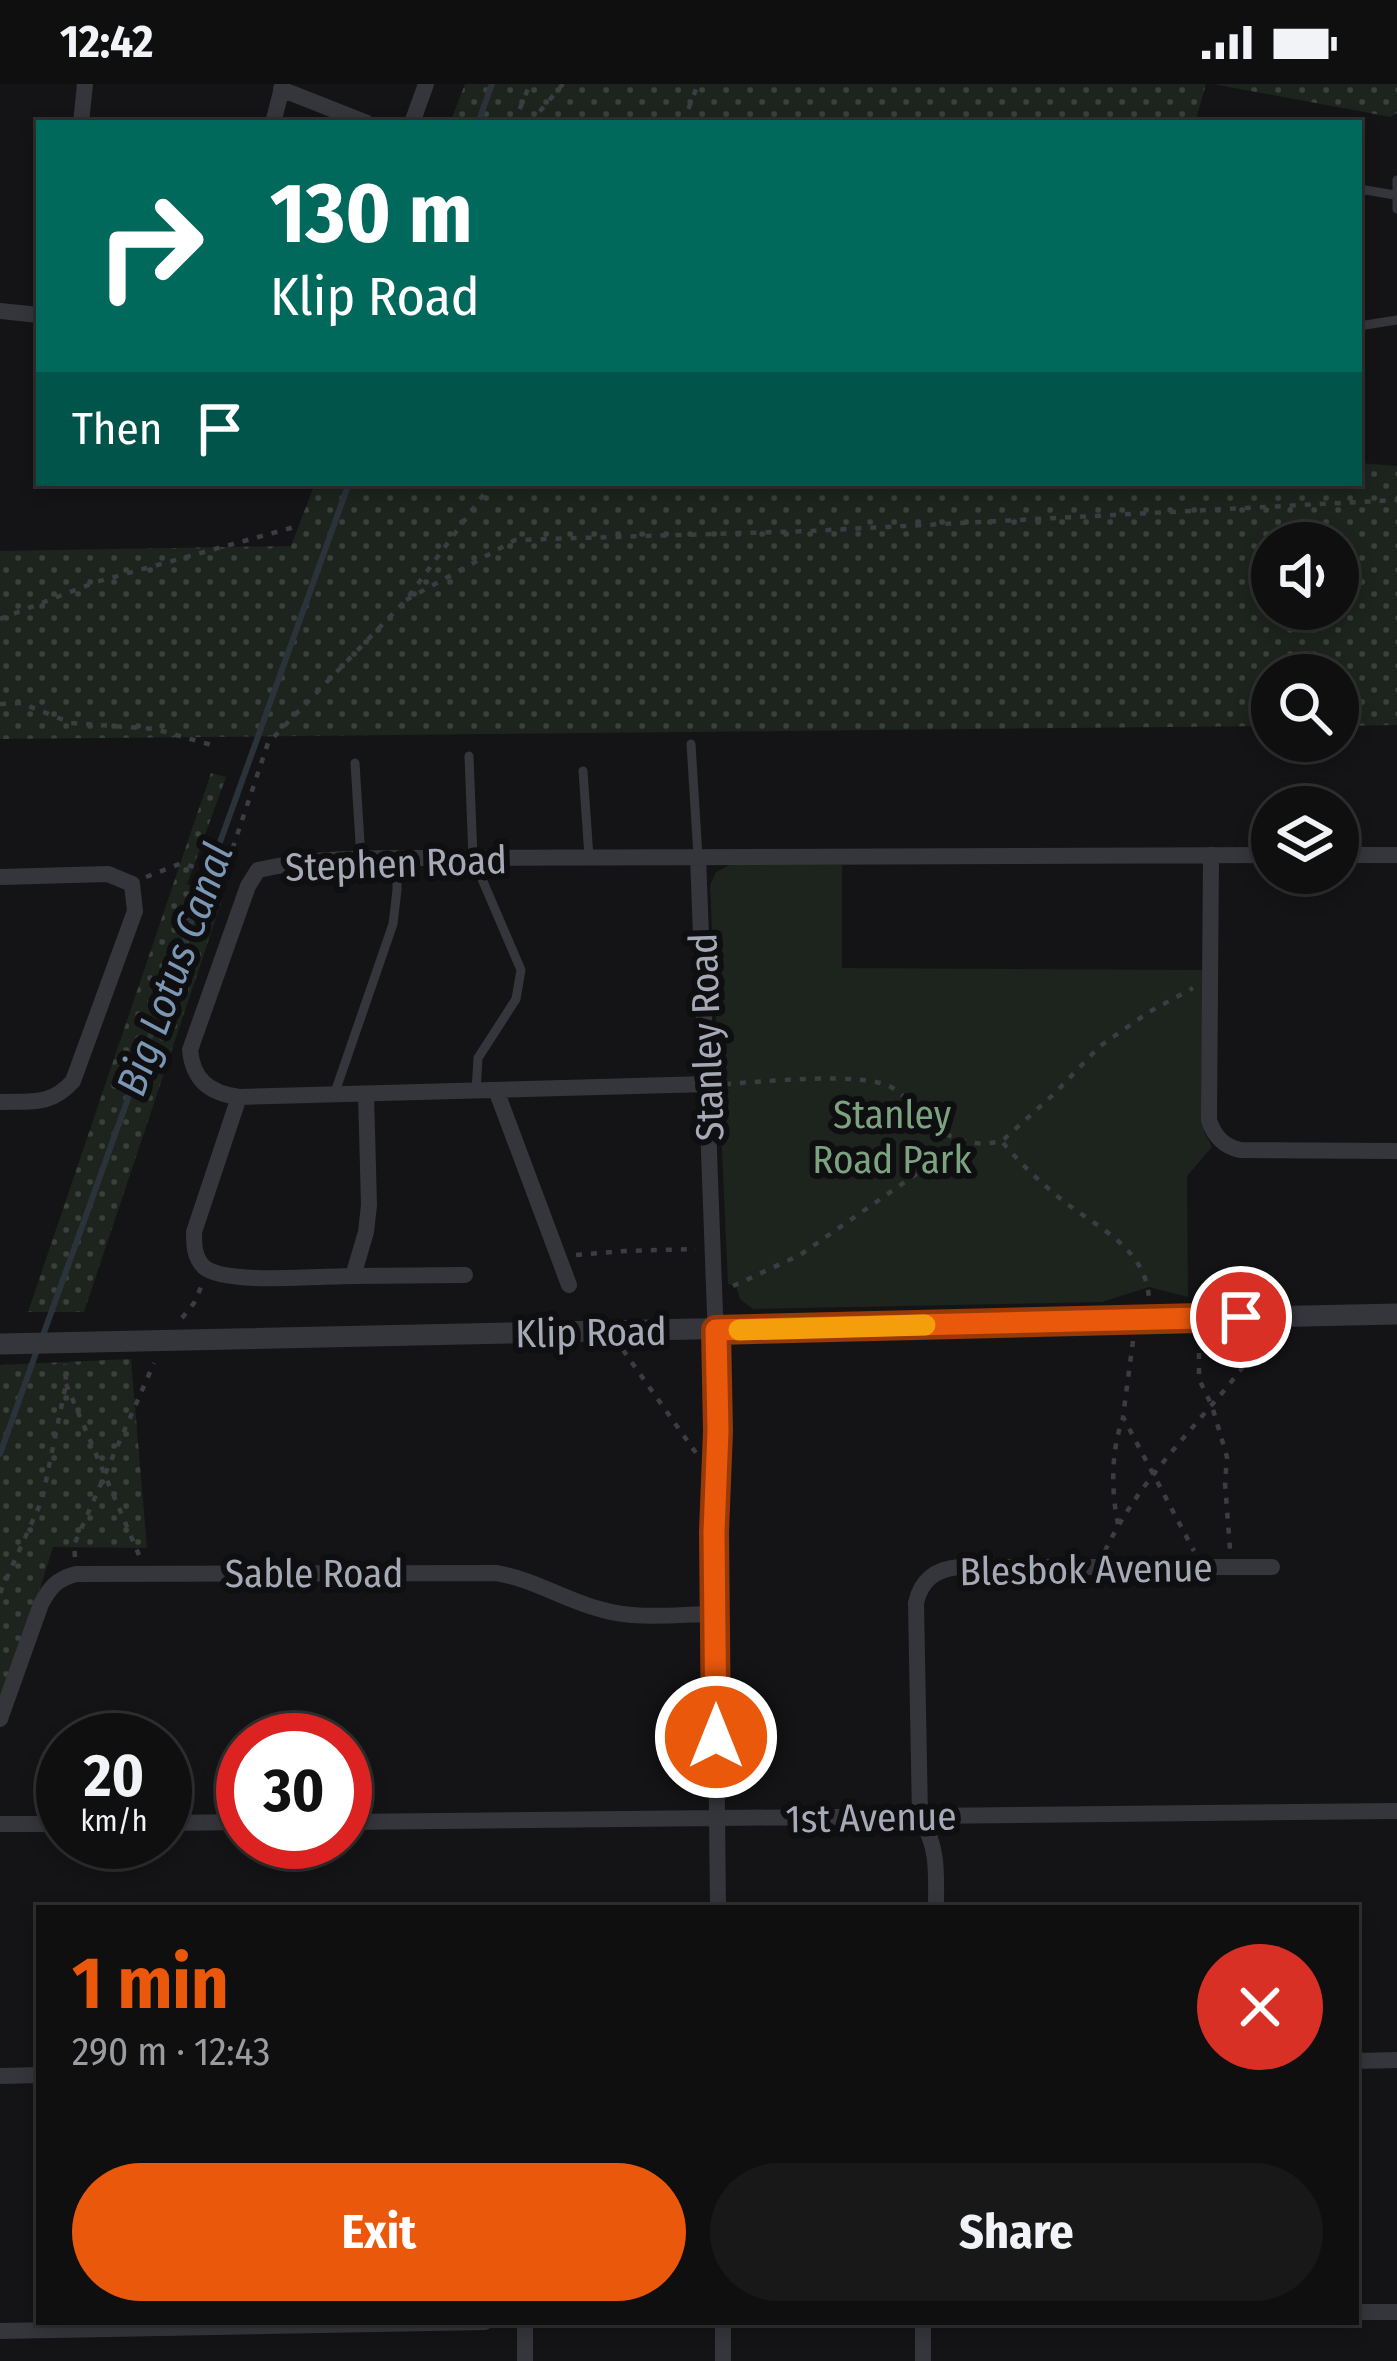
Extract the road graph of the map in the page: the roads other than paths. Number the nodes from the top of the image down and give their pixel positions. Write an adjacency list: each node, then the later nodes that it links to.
1 (85, 84): 4 (street)
2 (426, 84): 7 (street)
3 (282, 87): 5 (street); 6 (street)
4 (81, 120)
5 (274, 120)
6 (361, 120)
7 (413, 120)
8 (1397, 181): 10 (lane)
9 (1362, 190): 10 (lane)
10 (1395, 195): 11 (lane)
11 (1397, 208)
12 (0, 311): 13 (street)
13 (36, 315)
14 (1397, 320): 15 (lane)
15 (1362, 326)
16 (691, 744): 24 (lane, Stanley Road)
17 (469, 756): 26 (lane)
18 (355, 763): 28 (lane)
19 (583, 771): 25 (lane)
20 (1211, 855): 21 (street, Stephen Road); 24 (street, Stephen Road); 37 (street)
21 (1251, 855)
22 (1359, 855): 23 (street)
23 (1397, 855)
24 (698, 856): 25 (street, Stephen Road); 30 (street, Stanley Road)
25 (589, 857): 26 (street, Stephen Road)
26 (473, 858): 27 (street, Stephen Road); 31 (lane)
27 (397, 859): 28 (street, Stephen Road); 34 (lane)
28 (361, 860): 35 (street, Stephen Road)
29 (0, 877): 36 (street)
30 (715, 1084): 32 (street); 42 (street, Stanley Road)
31 (476, 1090): 32 (street); 33 (street)
32 (496, 1090): 40 (street)
33 (366, 1094): 34 (street); 39 (street)
34 (334, 1095): 35 (street)
35 (239, 1097): 39 (street)
36 (0, 1102)
37 (1397, 1151)
38 (465, 1275): 39 (street)
39 (353, 1276)
40 (569, 1285)
41 (1397, 1314): 42 (street, Klip Road)
42 (716, 1330): 43 (street, Klip Road); 45 (street, Stanley Road)
43 (11, 1344)
44 (1272, 1567): 48 (street, Blesbok Avenue)
45 (716, 1614): 46 (street, Sable Road); 49 (street, Stanley Road)
46 (0, 1718)
47 (1397, 1811): 48 (street, 1st Avenue)
48 (920, 1816): 49 (street, 1st Avenue); 54 (street)
49 (717, 1819): 50 (street, 1st Avenue); 53 (street, Stanley Road)
50 (372, 1822)
51 (0, 1824): 52 (street)
52 (36, 1824)
53 (718, 1905)
54 (935, 1905)
55 (1397, 2060): 56 (street)
56 (1359, 2061)
57 (36, 2075): 58 (street)
58 (0, 2076)
59 (1359, 2312): 60 (street)
60 (1397, 2312)
61 (323, 2325): 65 (street)
62 (525, 2325): 66 (street)
63 (723, 2325): 67 (street)
64 (923, 2325): 68 (street)
65 (0, 2331)
66 (525, 2361)
67 (723, 2361)
68 (923, 2361)

